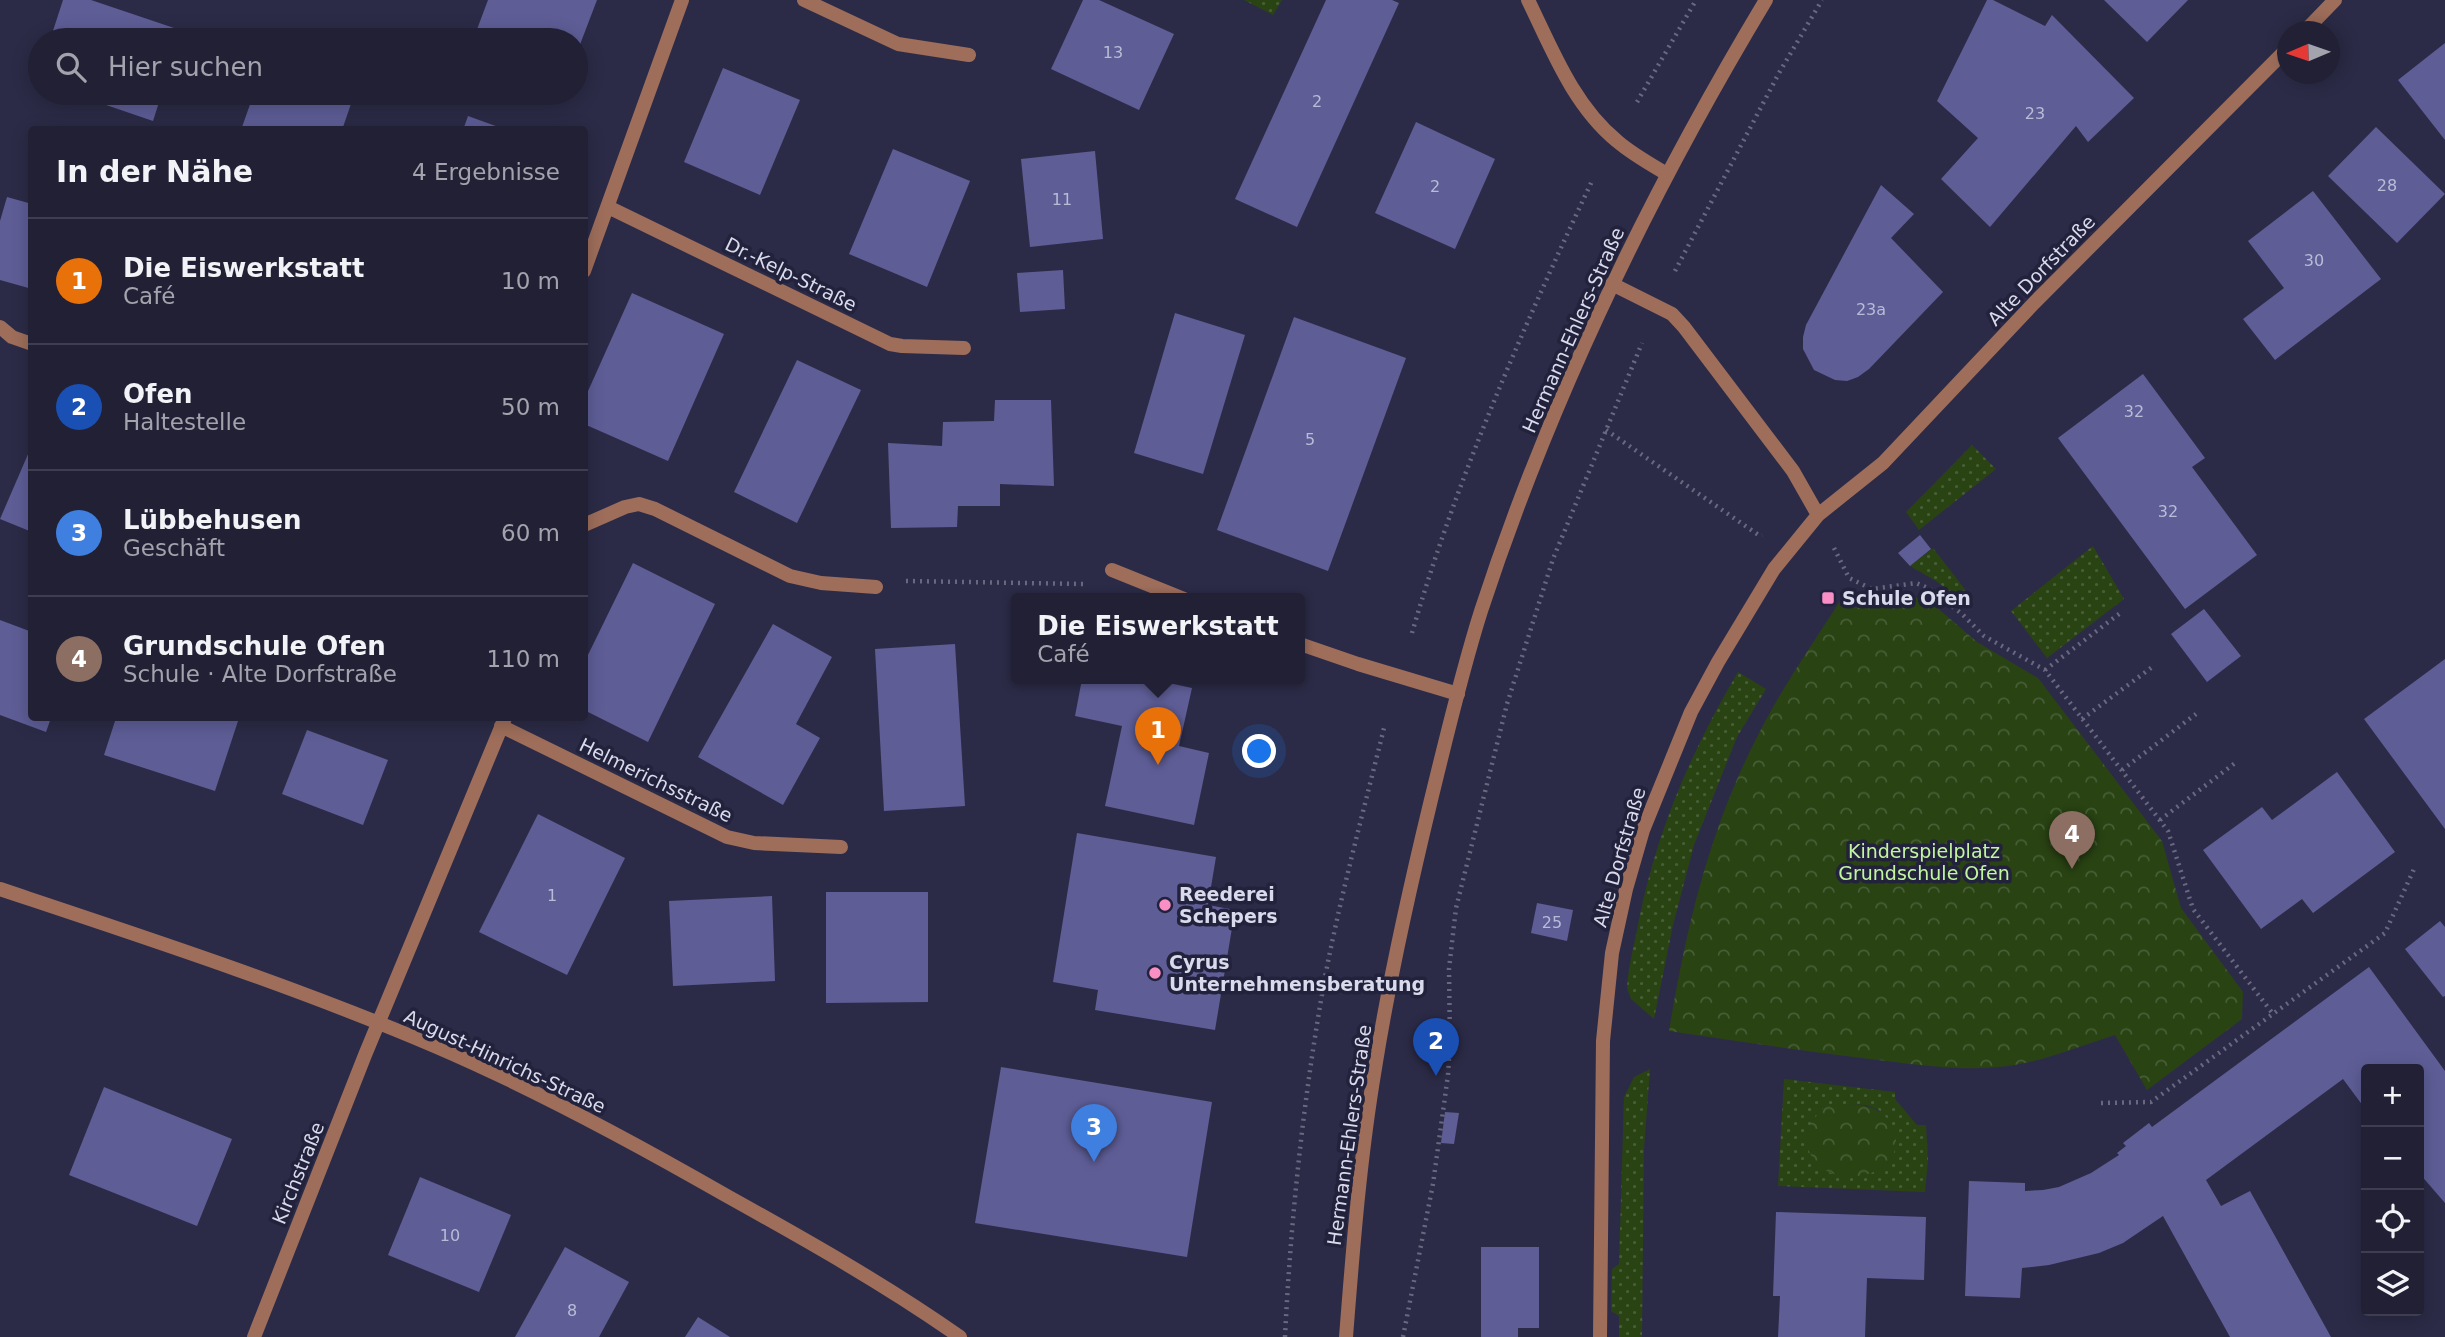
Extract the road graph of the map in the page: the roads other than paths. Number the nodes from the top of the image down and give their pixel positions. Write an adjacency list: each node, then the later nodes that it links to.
1 (682, 0): 10 (street)
2 (804, 0): 7 (street)
3 (1528, 0): 9 (street)
4 (1766, 0): 9 (street, Hermann-Ehlers-Straße)
5 (2335, 0): 6 (street)
6 (2315, 21)
7 (968, 55)
8 (2277, 58): 16 (street, Alte Dorfstraße)
9 (1667, 174): 12 (street, Hermann-Ehlers-Straße)
10 (608, 207): 11 (street); 15 (street, Dr.-Kelp-Straße)
11 (588, 260)
12 (1612, 284): 16 (street); 22 (street, Hermann-Ehlers-Straße)
13 (0, 327): 14 (street)
14 (28, 343)
15 (964, 348)
16 (1818, 515): 30 (street, Alte Dorfstraße)
17 (588, 522): 19 (street)
18 (1112, 570): 20 (street)
19 (876, 586)
20 (1169, 593)
21 (1305, 646): 22 (street)
22 (1458, 694): 29 (street, Hermann-Ehlers-Straße)
23 (503, 722): 24 (street, Helmerichsstraße); 26 (street, Helmerichsstraße)
24 (841, 846)
25 (0, 889): 26 (street, August-Hinrichs-Straße)
26 (379, 1024): 27 (street, Kirchstraße); 28 (street, August-Hinrichs-Straße)
27 (254, 1337)
28 (960, 1337)
29 (1346, 1337)
30 (1600, 1337)

